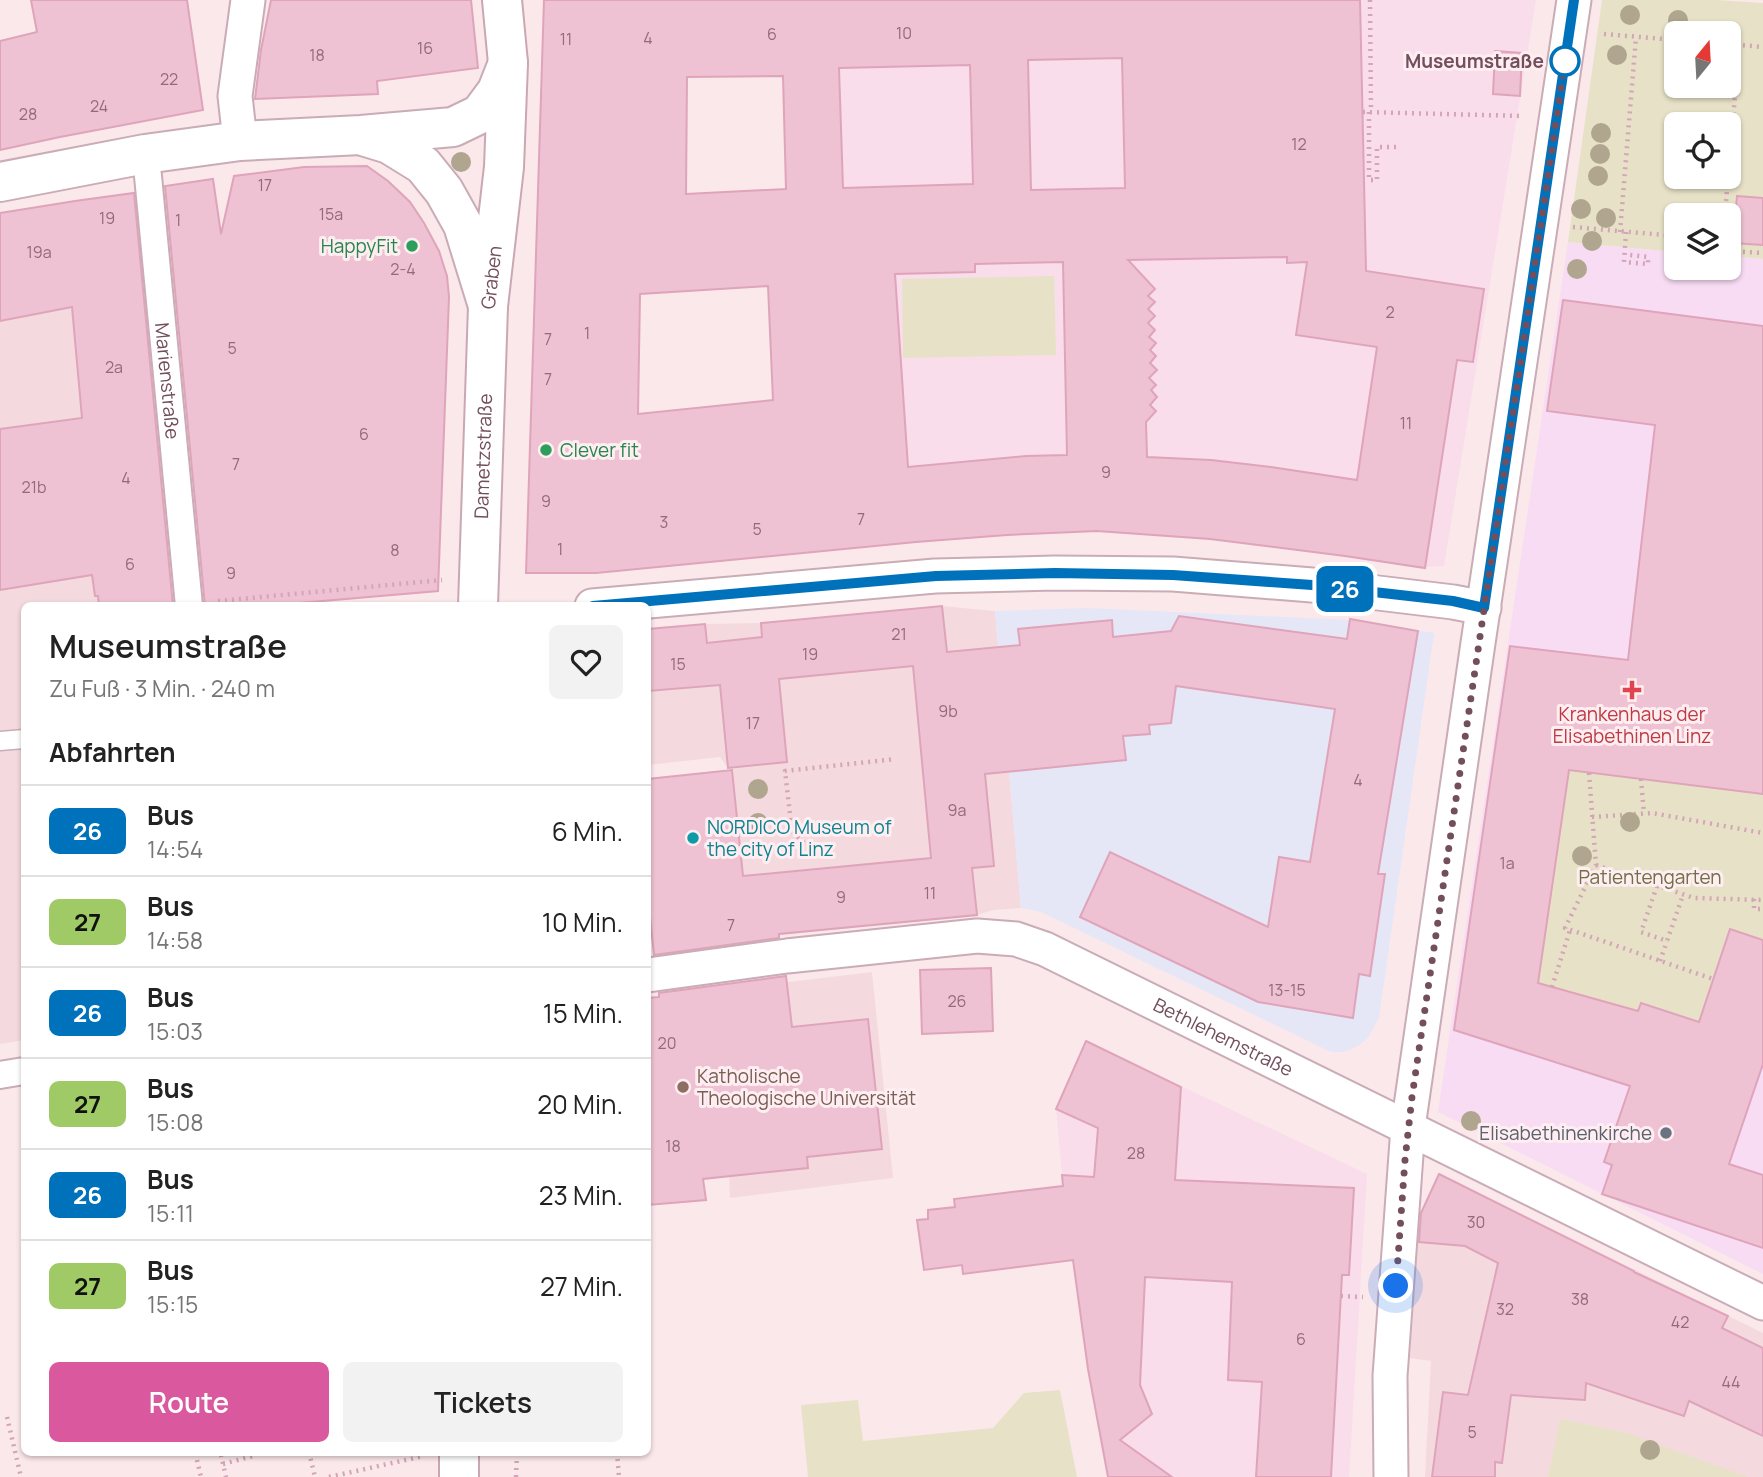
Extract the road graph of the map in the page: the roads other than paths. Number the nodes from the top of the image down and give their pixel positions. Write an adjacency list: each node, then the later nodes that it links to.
1 (248, 0): 6 (street)
2 (502, 0): 4 (street, Graben)
3 (1574, 0): 13 (street)
4 (508, 62): 5 (street, Graben); 9 (street, Graben)
5 (360, 135): 6 (street, Graben); 9 (street, Graben)
6 (240, 141): 7 (street, Graben)
7 (145, 154): 8 (street, Graben); 10 (street, Marienstraße)
8 (0, 183)
9 (488, 306): 11 (street, Dametzstraße)
10 (200, 602)
11 (478, 602)
12 (638, 602): 13 (street)
13 (1484, 608): 19 (street)
14 (21, 739): 15 (lane)
15 (0, 741)
16 (651, 975): 19 (street, Bethlehemstraße)
17 (21, 1072): 18 (street)
18 (0, 1075)
19 (1408, 1128): 20 (street, Bethlehemstraße); 23 (street)
20 (1763, 1303)
21 (443, 1456): 22 (street)
22 (459, 1477)
23 (1391, 1477)

